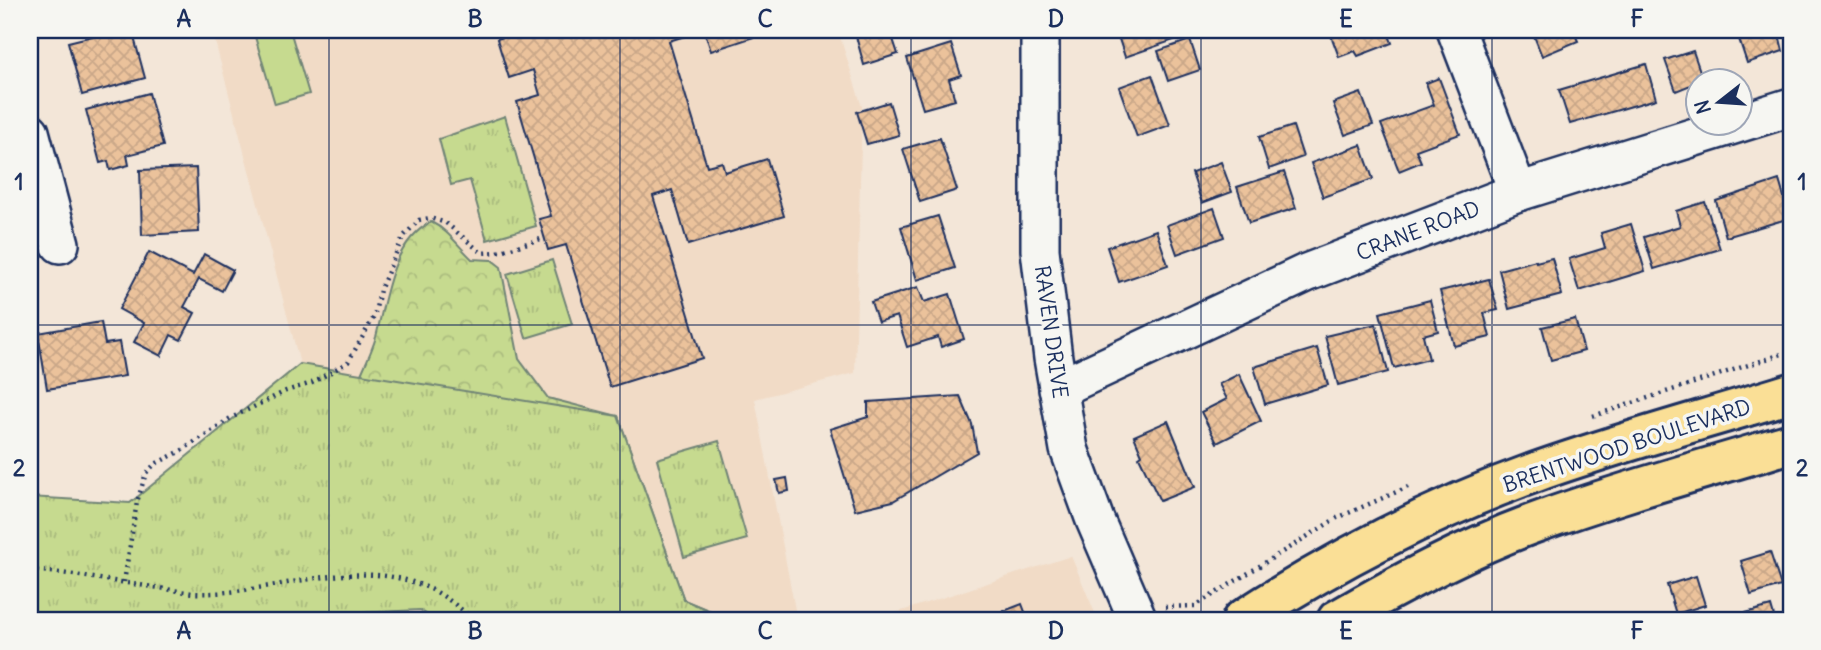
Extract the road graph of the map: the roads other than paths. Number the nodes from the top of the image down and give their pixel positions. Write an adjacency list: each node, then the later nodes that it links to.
1 (1040, 30): 7 (street, RAVEN DRIVE)
2 (1456, 30): 5 (street)
3 (1791, 107): 5 (street, CRANE ROAD)
4 (30, 131): 6 (street)
5 (1518, 192): 7 (street, CRANE ROAD)
6 (60, 244)
7 (1058, 389): 10 (street, RAVEN DRIVE)
8 (1791, 393): 11 (main road, BRENTWOOD BOULEVARD)
9 (1791, 443): 12 (main road, BRENTWOOD BOULEVARD)
10 (1138, 620)
11 (1242, 620)
12 (1336, 620)

